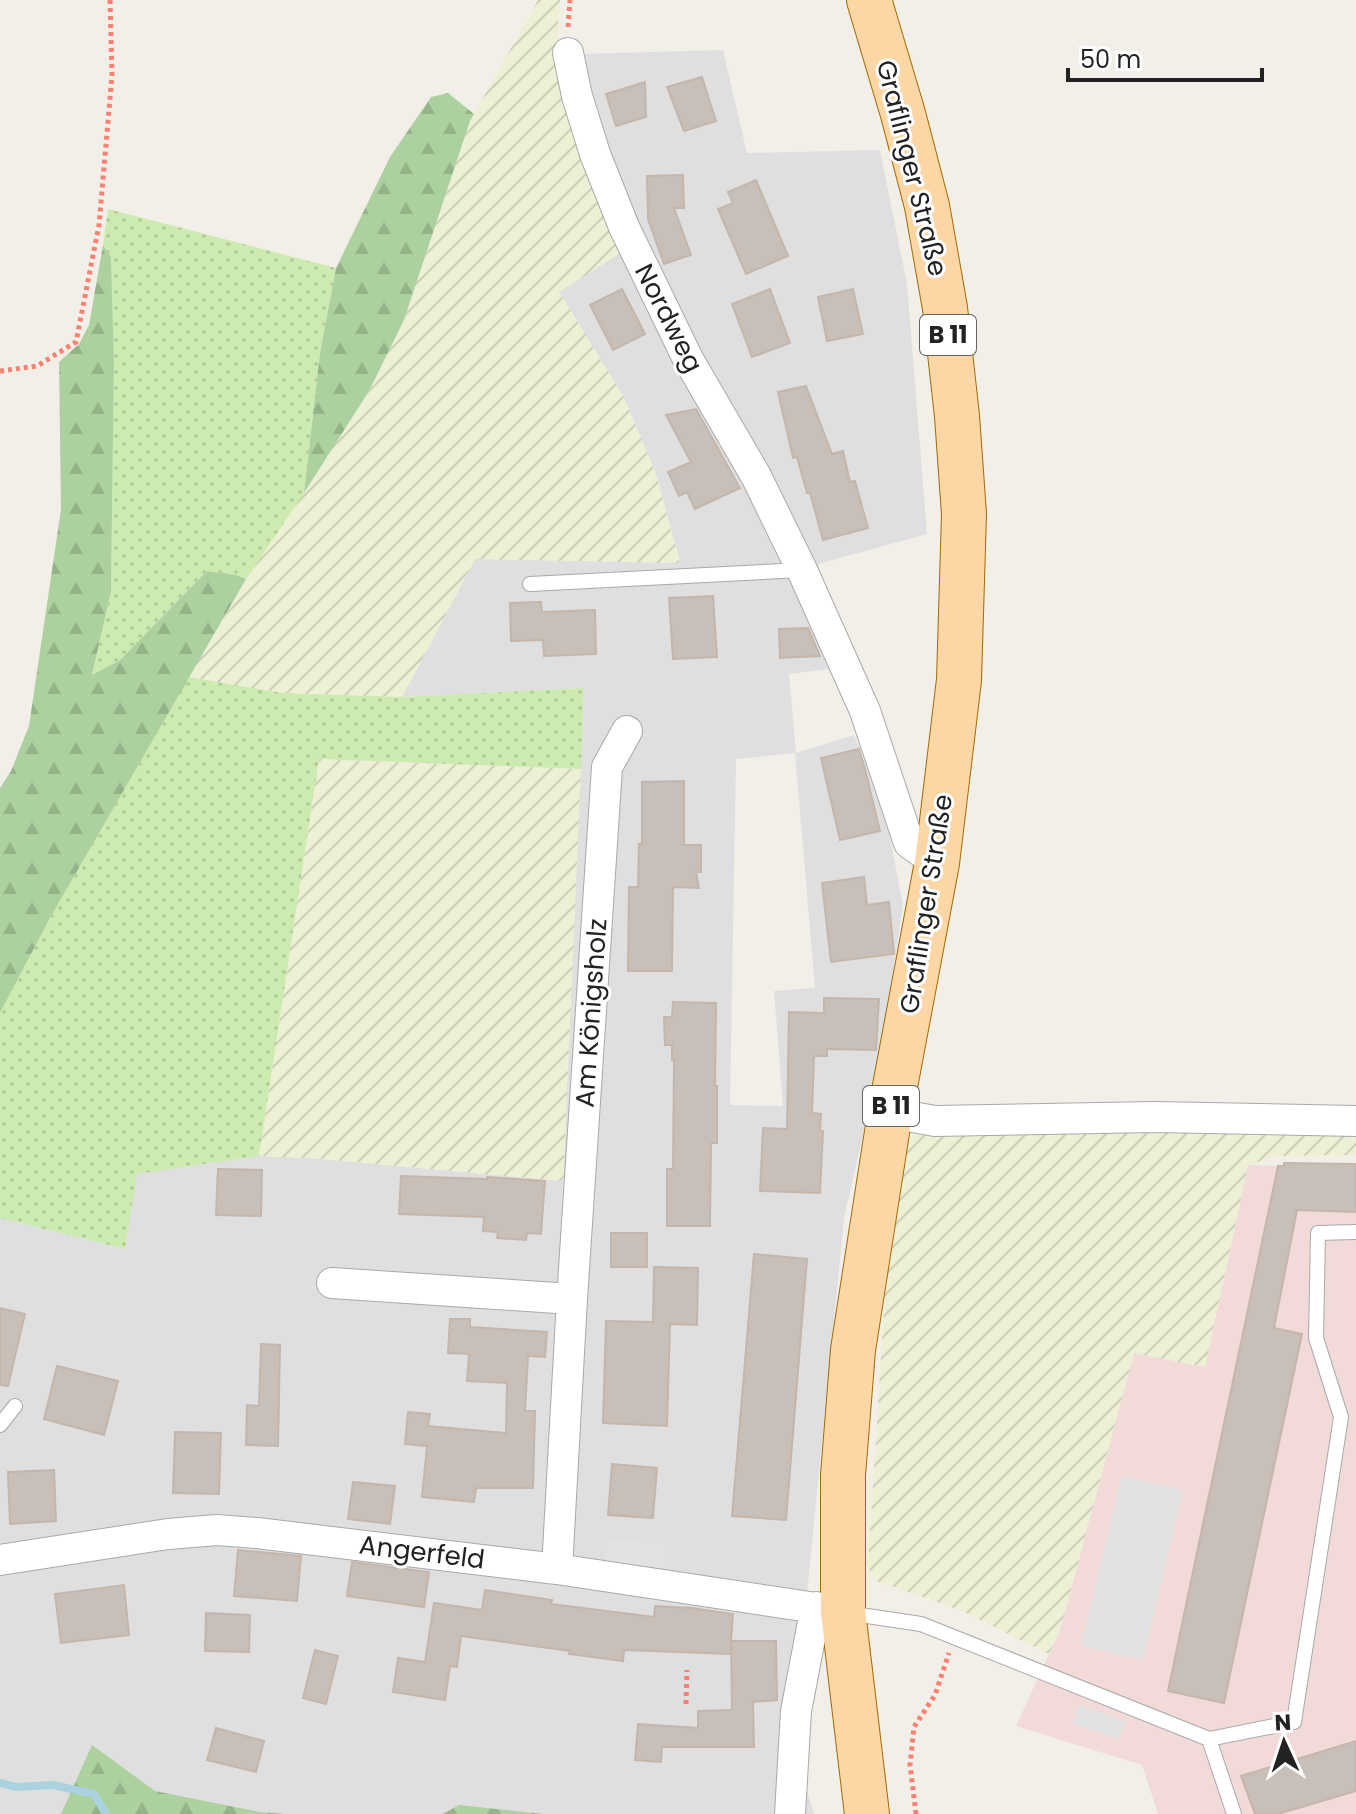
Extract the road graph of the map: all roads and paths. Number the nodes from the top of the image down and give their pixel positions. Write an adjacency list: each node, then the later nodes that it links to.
1 (110, 0): 4 (path)
2 (869, 0): 8 (main road, Graflinger Straße / B 11)
3 (568, 53): 5 (street, Nordweg)
4 (0, 371)
5 (802, 570): 6 (lane); 8 (street, Nordweg)
6 (530, 584)
7 (627, 731): 13 (street, Am Königsholz)
8 (937, 863): 9 (main road, Graflinger Straße / B 11)
9 (890, 1113): 10 (street); 19 (main road, Graflinger Straße / B 11)
10 (1356, 1121)
11 (1356, 1232): 15 (lane)
12 (332, 1283): 13 (street)
13 (572, 1299): 18 (street, Am Königsholz)
14 (15, 1406): 16 (lane)
15 (1348, 1417): 23 (lane)
16 (0, 1425)
17 (3, 1554): 18 (street, Angerfeld)
18 (557, 1569): 19 (street, Angerfeld)
19 (829, 1610): 20 (lane); 24 (street); 25 (main road, Graflinger Straße / B 11)
20 (955, 1637): 23 (lane); 26 (path)
21 (687, 1670): 22 (path)
22 (686, 1704)
23 (1209, 1739): 27 (lane)
24 (790, 1814)
25 (867, 1814)
26 (916, 1814)
27 (1234, 1814)

